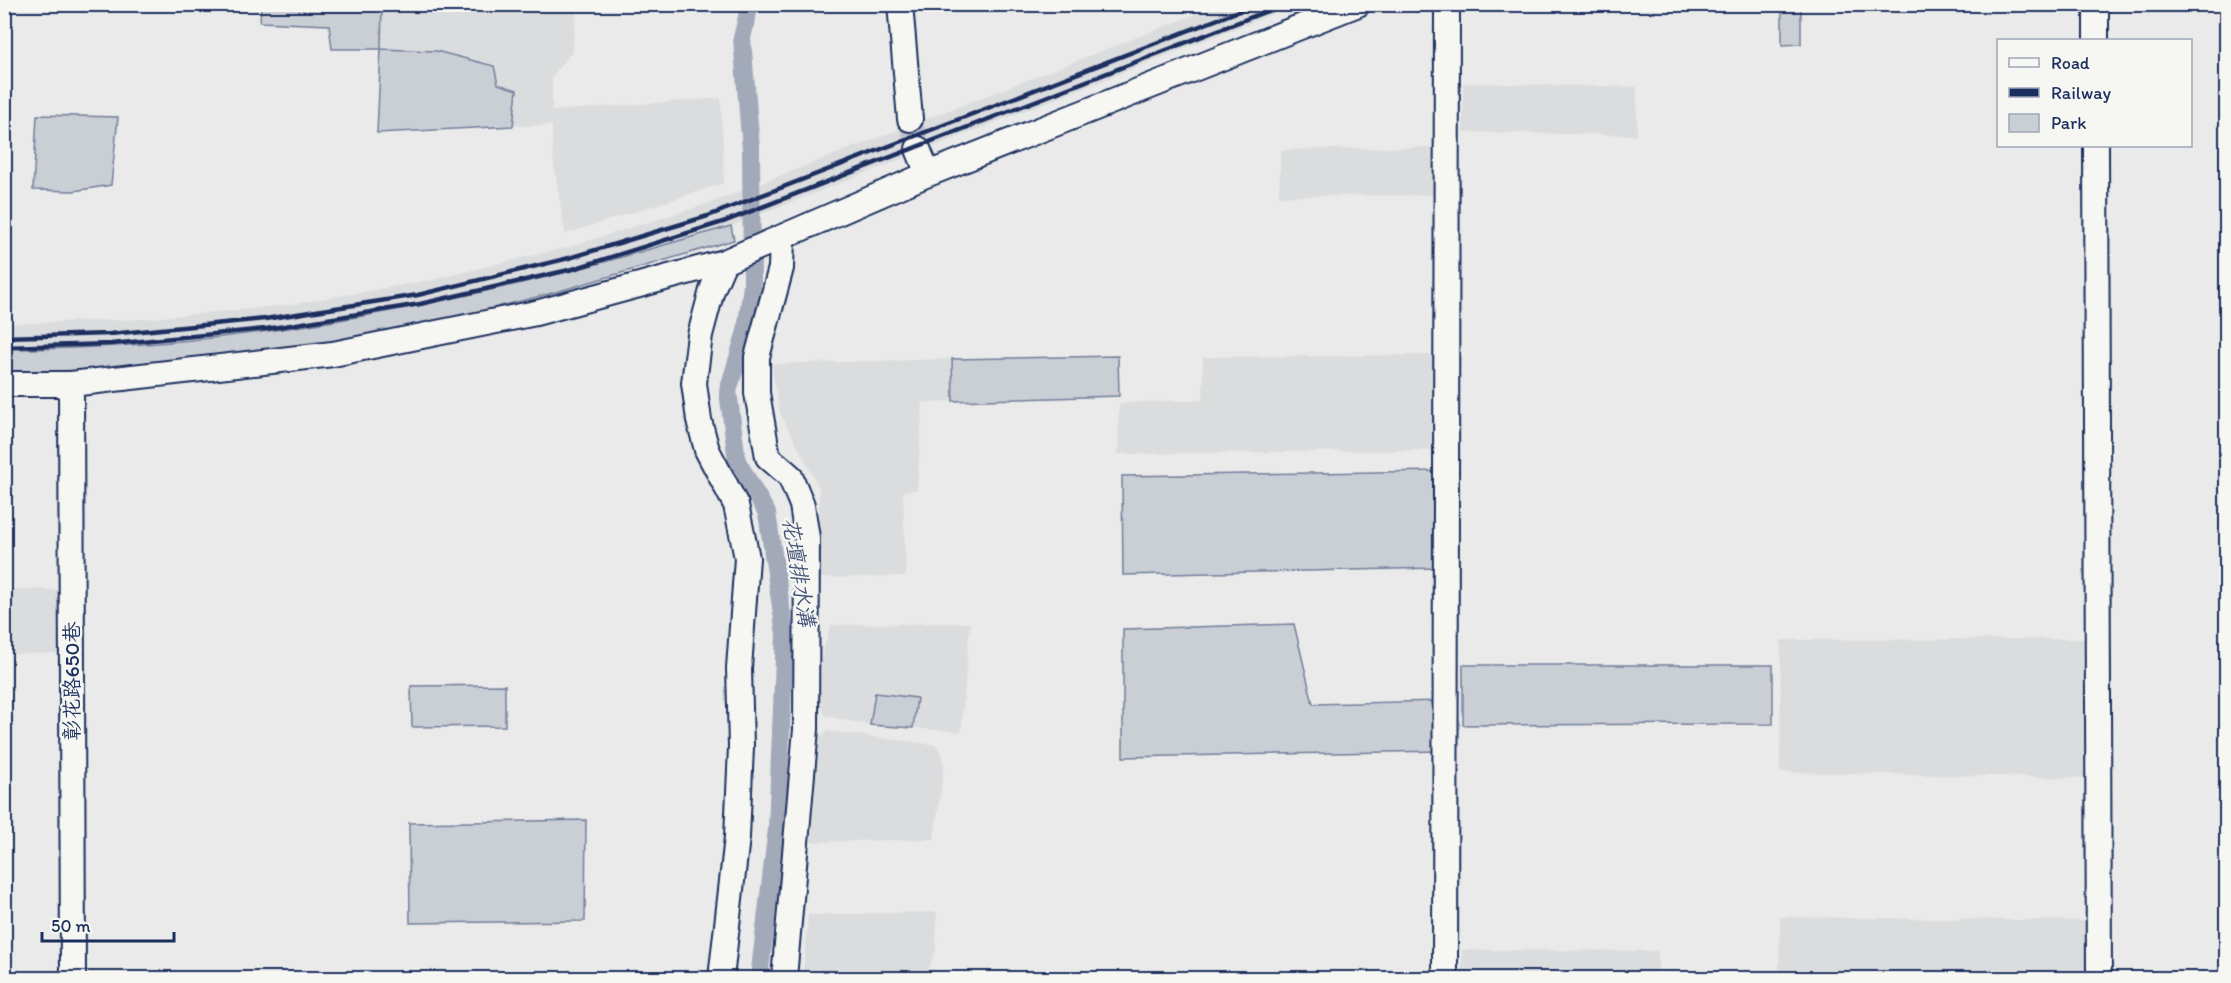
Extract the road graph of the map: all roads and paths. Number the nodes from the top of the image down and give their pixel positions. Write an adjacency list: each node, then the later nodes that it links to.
1 (900, 4): 6 (street)
2 (1358, 4): 9 (street)
3 (1447, 4): 17 (street)
4 (2096, 4): 5 (street)
5 (2096, 39)
6 (910, 119)
7 (2096, 147): 18 (street)
8 (918, 149): 9 (street)
9 (928, 174): 10 (street)
10 (776, 241): 11 (street); 16 (street)
11 (727, 261): 13 (street); 15 (street)
12 (4, 384): 13 (street)
13 (71, 384): 14 (street, 彰花路650巷)
14 (73, 978)
15 (721, 978)
16 (784, 978)
17 (1445, 978)
18 (2099, 978)

